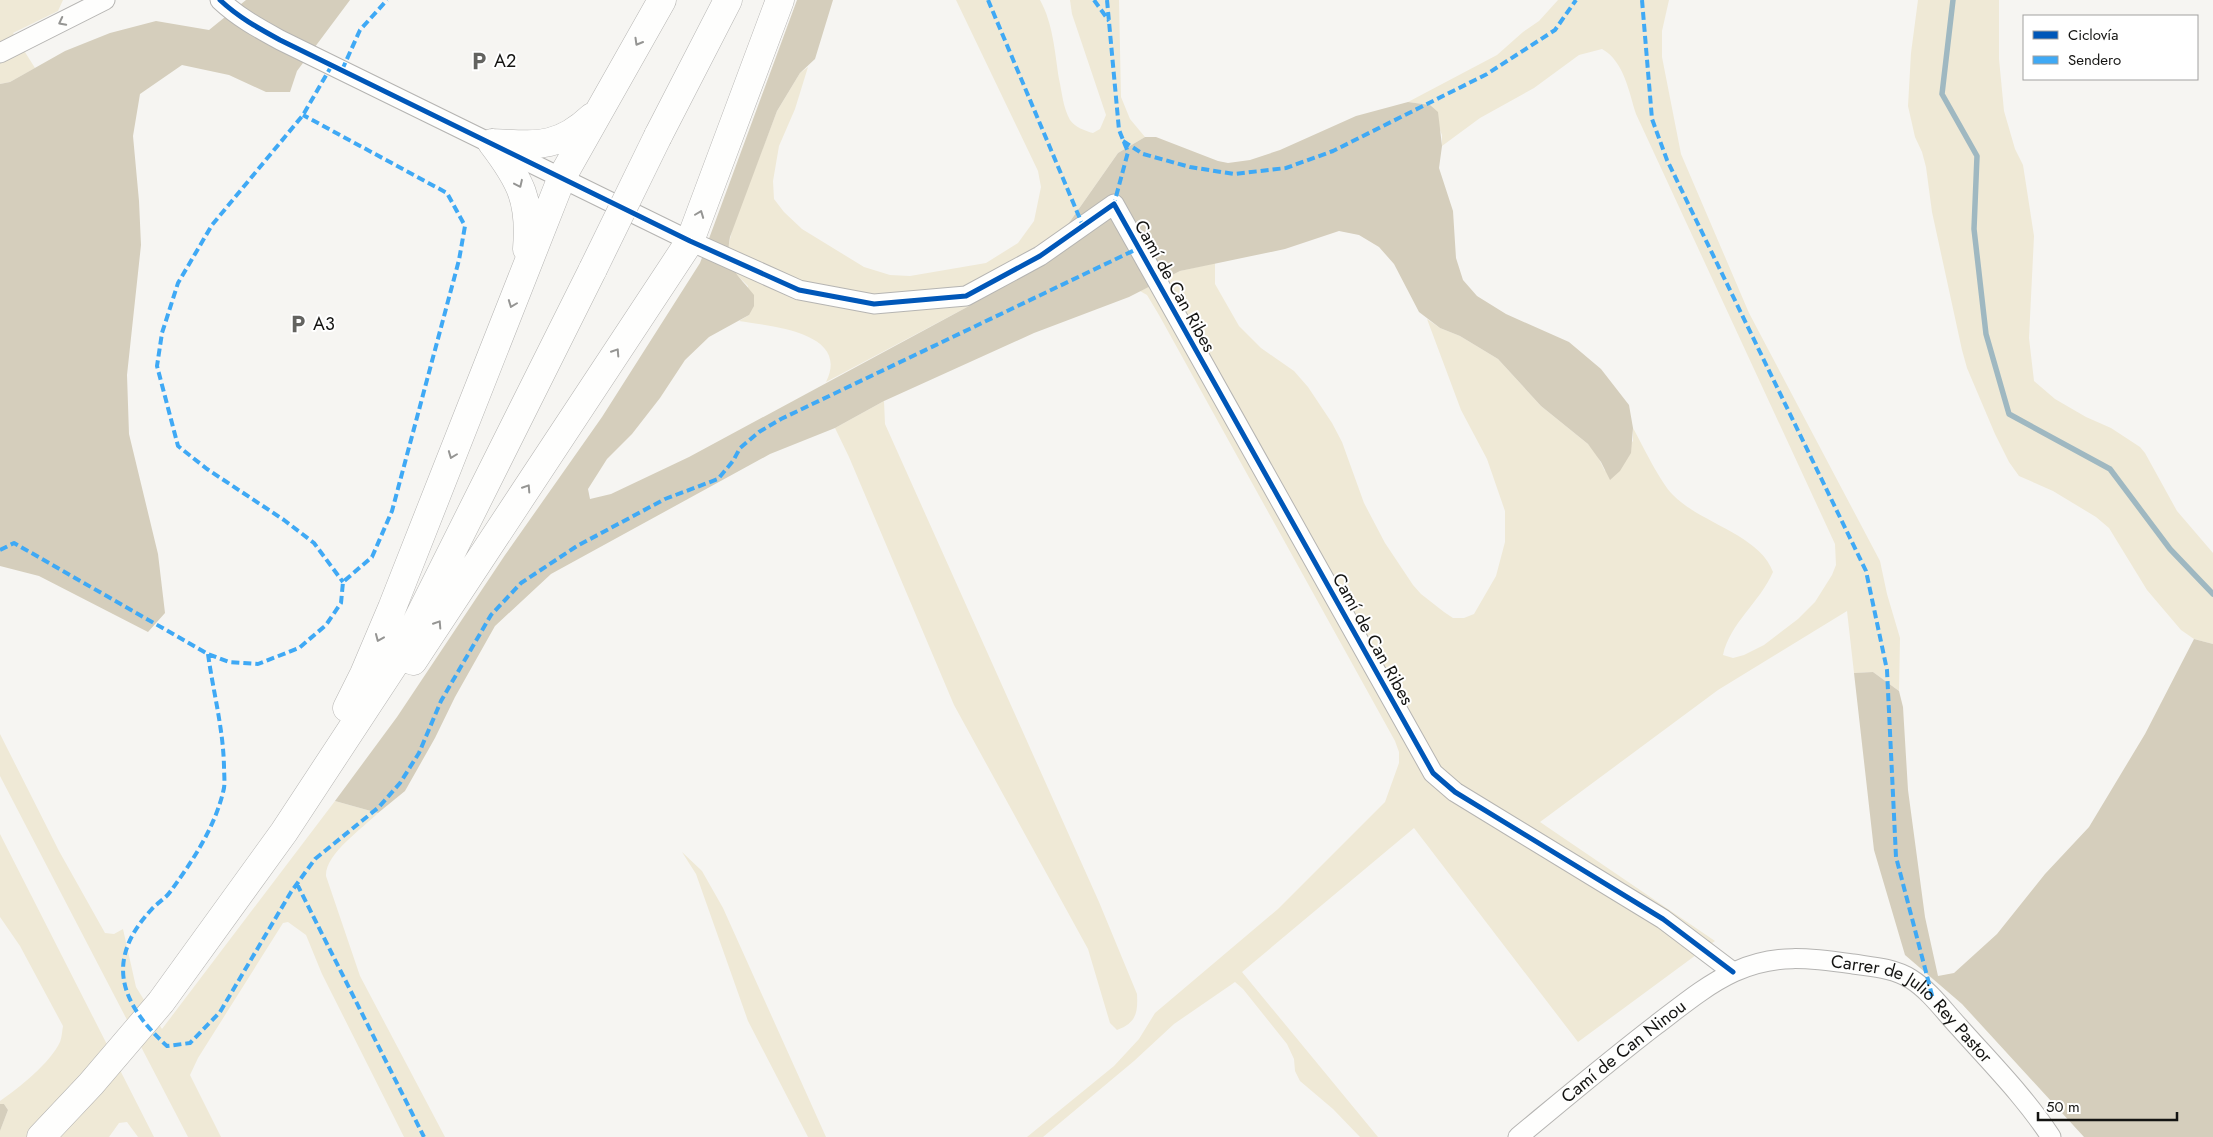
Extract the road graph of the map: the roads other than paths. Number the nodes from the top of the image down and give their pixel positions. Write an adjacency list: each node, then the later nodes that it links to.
1 (105, 0): 6 (street, one-way to 6)
2 (220, 0): 8 (street)
3 (662, 0): 7 (highway, one-way to 7)
4 (728, 0): 12 (highway, bridge)
5 (780, 0): 10 (highway, one-way to 5)
6 (0, 52)
7 (599, 111): 8 (highway); 9 (highway)
8 (492, 143): 9 (street); 11 (highway, one-way to 11)
9 (562, 177): 10 (street); 11 (highway)
10 (690, 241): 12 (highway, one-way to 10); 13 (street, Camí de Can Ribes)
11 (526, 268): 12 (highway, one-way to 12)
12 (284, 832): 14 (highway)
13 (1733, 972): 15 (street, Camí de Can Ninou); 16 (street, Carrer de Julio Rey Pastor)
14 (42, 1137)
15 (1518, 1137)
16 (2051, 1137)

